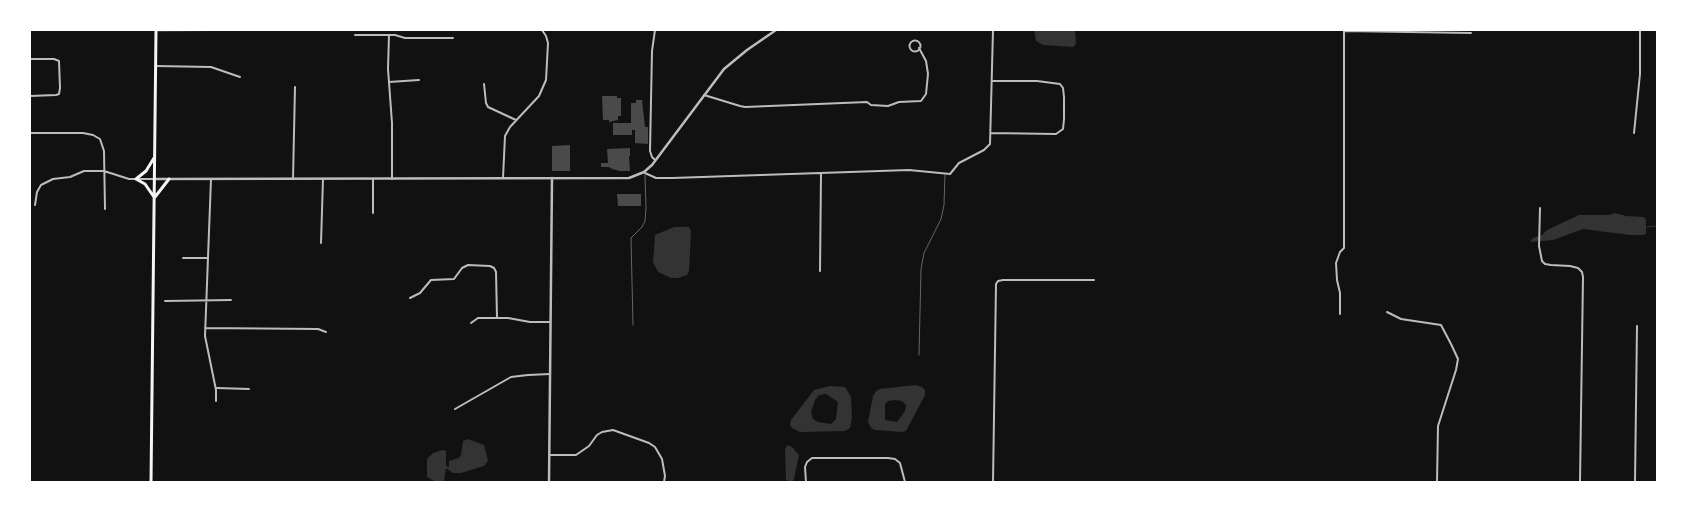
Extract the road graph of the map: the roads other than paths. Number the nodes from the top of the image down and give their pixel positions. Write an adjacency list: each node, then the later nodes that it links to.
1 (156, 30): 2 (lane); 15 (highway)
2 (277, 30)
3 (542, 30): 24 (street)
4 (655, 30): 29 (street)
5 (776, 30): 22 (street)
6 (993, 30): 18 (street)
7 (1640, 30): 27 (street)
8 (1344, 31): 9 (street); 59 (street)
9 (1471, 33)
10 (355, 35): 11 (street)
11 (388, 35): 12 (street); 19 (street)
12 (453, 38)
13 (919, 48): 13 (street); 22 (street)
14 (30, 59): 23 (street)
15 (156, 66): 16 (street); 28 (highway)
16 (240, 77)
17 (419, 80): 19 (street)
18 (992, 81): 26 (street); 26 (street)
19 (389, 82): 43 (street)
20 (484, 84): 24 (street)
21 (295, 87): 40 (street)
22 (704, 95): 29 (street)
23 (30, 96)
24 (517, 120): 34 (street)
25 (30, 133): 30 (street)
26 (991, 133): 33 (street)
27 (1634, 133)
28 (155, 157): 36 (highway); 37 (highway)
29 (656, 161): 31 (street)
30 (104, 171): 36 (street); 45 (street); 47 (street)
31 (644, 172): 32 (street); 35 (street); 63 (lane)
32 (821, 174): 33 (street); 52 (street)
33 (945, 174): 67 (lane)
34 (503, 178): 35 (street); 43 (street)
35 (552, 178): 61 (street)
36 (136, 179): 37 (street); 44 (highway)
37 (154, 179): 38 (street); 44 (highway)
38 (168, 179): 39 (street); 44 (highway)
39 (211, 179): 40 (street); 51 (street)
40 (293, 179): 41 (street)
41 (323, 179): 42 (street); 49 (street)
42 (373, 179): 43 (street); 48 (street)
43 (392, 179)
44 (154, 198): 74 (highway)
45 (35, 205)
46 (1540, 208): 81 (street)
47 (105, 209)
48 (373, 212)
49 (321, 243)
50 (183, 258): 51 (street)
51 (208, 258): 55 (street)
52 (820, 271)
53 (1094, 280): 79 (street)
54 (410, 298): 60 (street)
55 (206, 300): 56 (street); 57 (street); 65 (street)
56 (231, 300)
57 (165, 301)
58 (1386, 312): 80 (street)
59 (1340, 314)
60 (496, 318): 61 (street); 62 (street)
61 (550, 322): 68 (street)
62 (471, 323)
63 (633, 325)
64 (1637, 326): 82 (street)
65 (205, 328): 66 (street); 69 (street)
66 (326, 332)
67 (920, 355)
68 (550, 374): 72 (street); 73 (street)
69 (216, 388): 70 (street); 71 (street)
70 (249, 389)
71 (216, 401)
72 (455, 409)
73 (549, 455): 75 (street); 76 (street)
74 (151, 482)
75 (549, 482)
76 (665, 482)
77 (806, 482): 78 (street)
78 (905, 482)
79 (994, 482)
80 (1437, 482)
81 (1580, 482)
82 (1635, 482)

